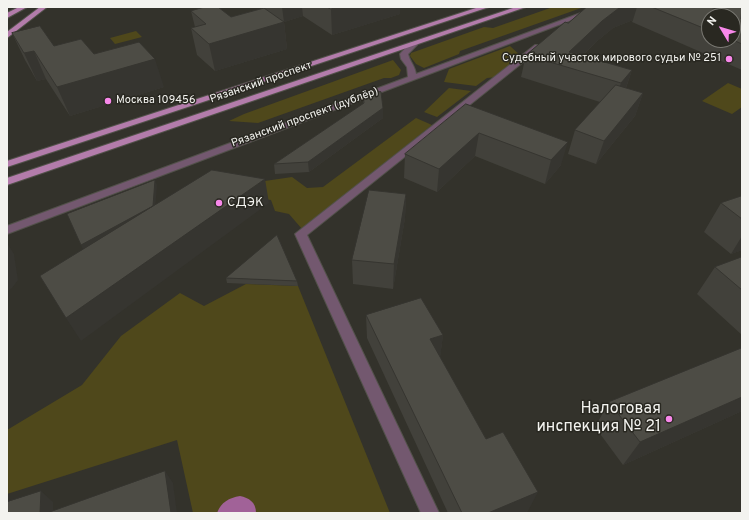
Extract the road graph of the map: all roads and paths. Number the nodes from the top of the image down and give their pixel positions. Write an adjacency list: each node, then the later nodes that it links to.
1 (24, 7): 7 (main road)
2 (44, 7): 8 (main road)
3 (486, 7): 13 (main road, Рязанский проспект)
4 (523, 7): 10 (main road, Рязанский проспект)
5 (603, 7): 6 (street, Рязанский проспект (дублёр))
6 (581, 15): 9 (street, Рязанский проспект (дублёр)); 11 (street)
7 (7, 16)
8 (7, 36)
9 (517, 40): 11 (street); 12 (street, Рязанский проспект (дублёр))
10 (414, 44): 12 (street); 14 (main road, Рязанский проспект)
11 (536, 48): 16 (street)
12 (412, 78): 15 (street, Рязанский проспект (дублёр))
13 (7, 164)
14 (7, 182)
15 (7, 230)
16 (430, 513)

